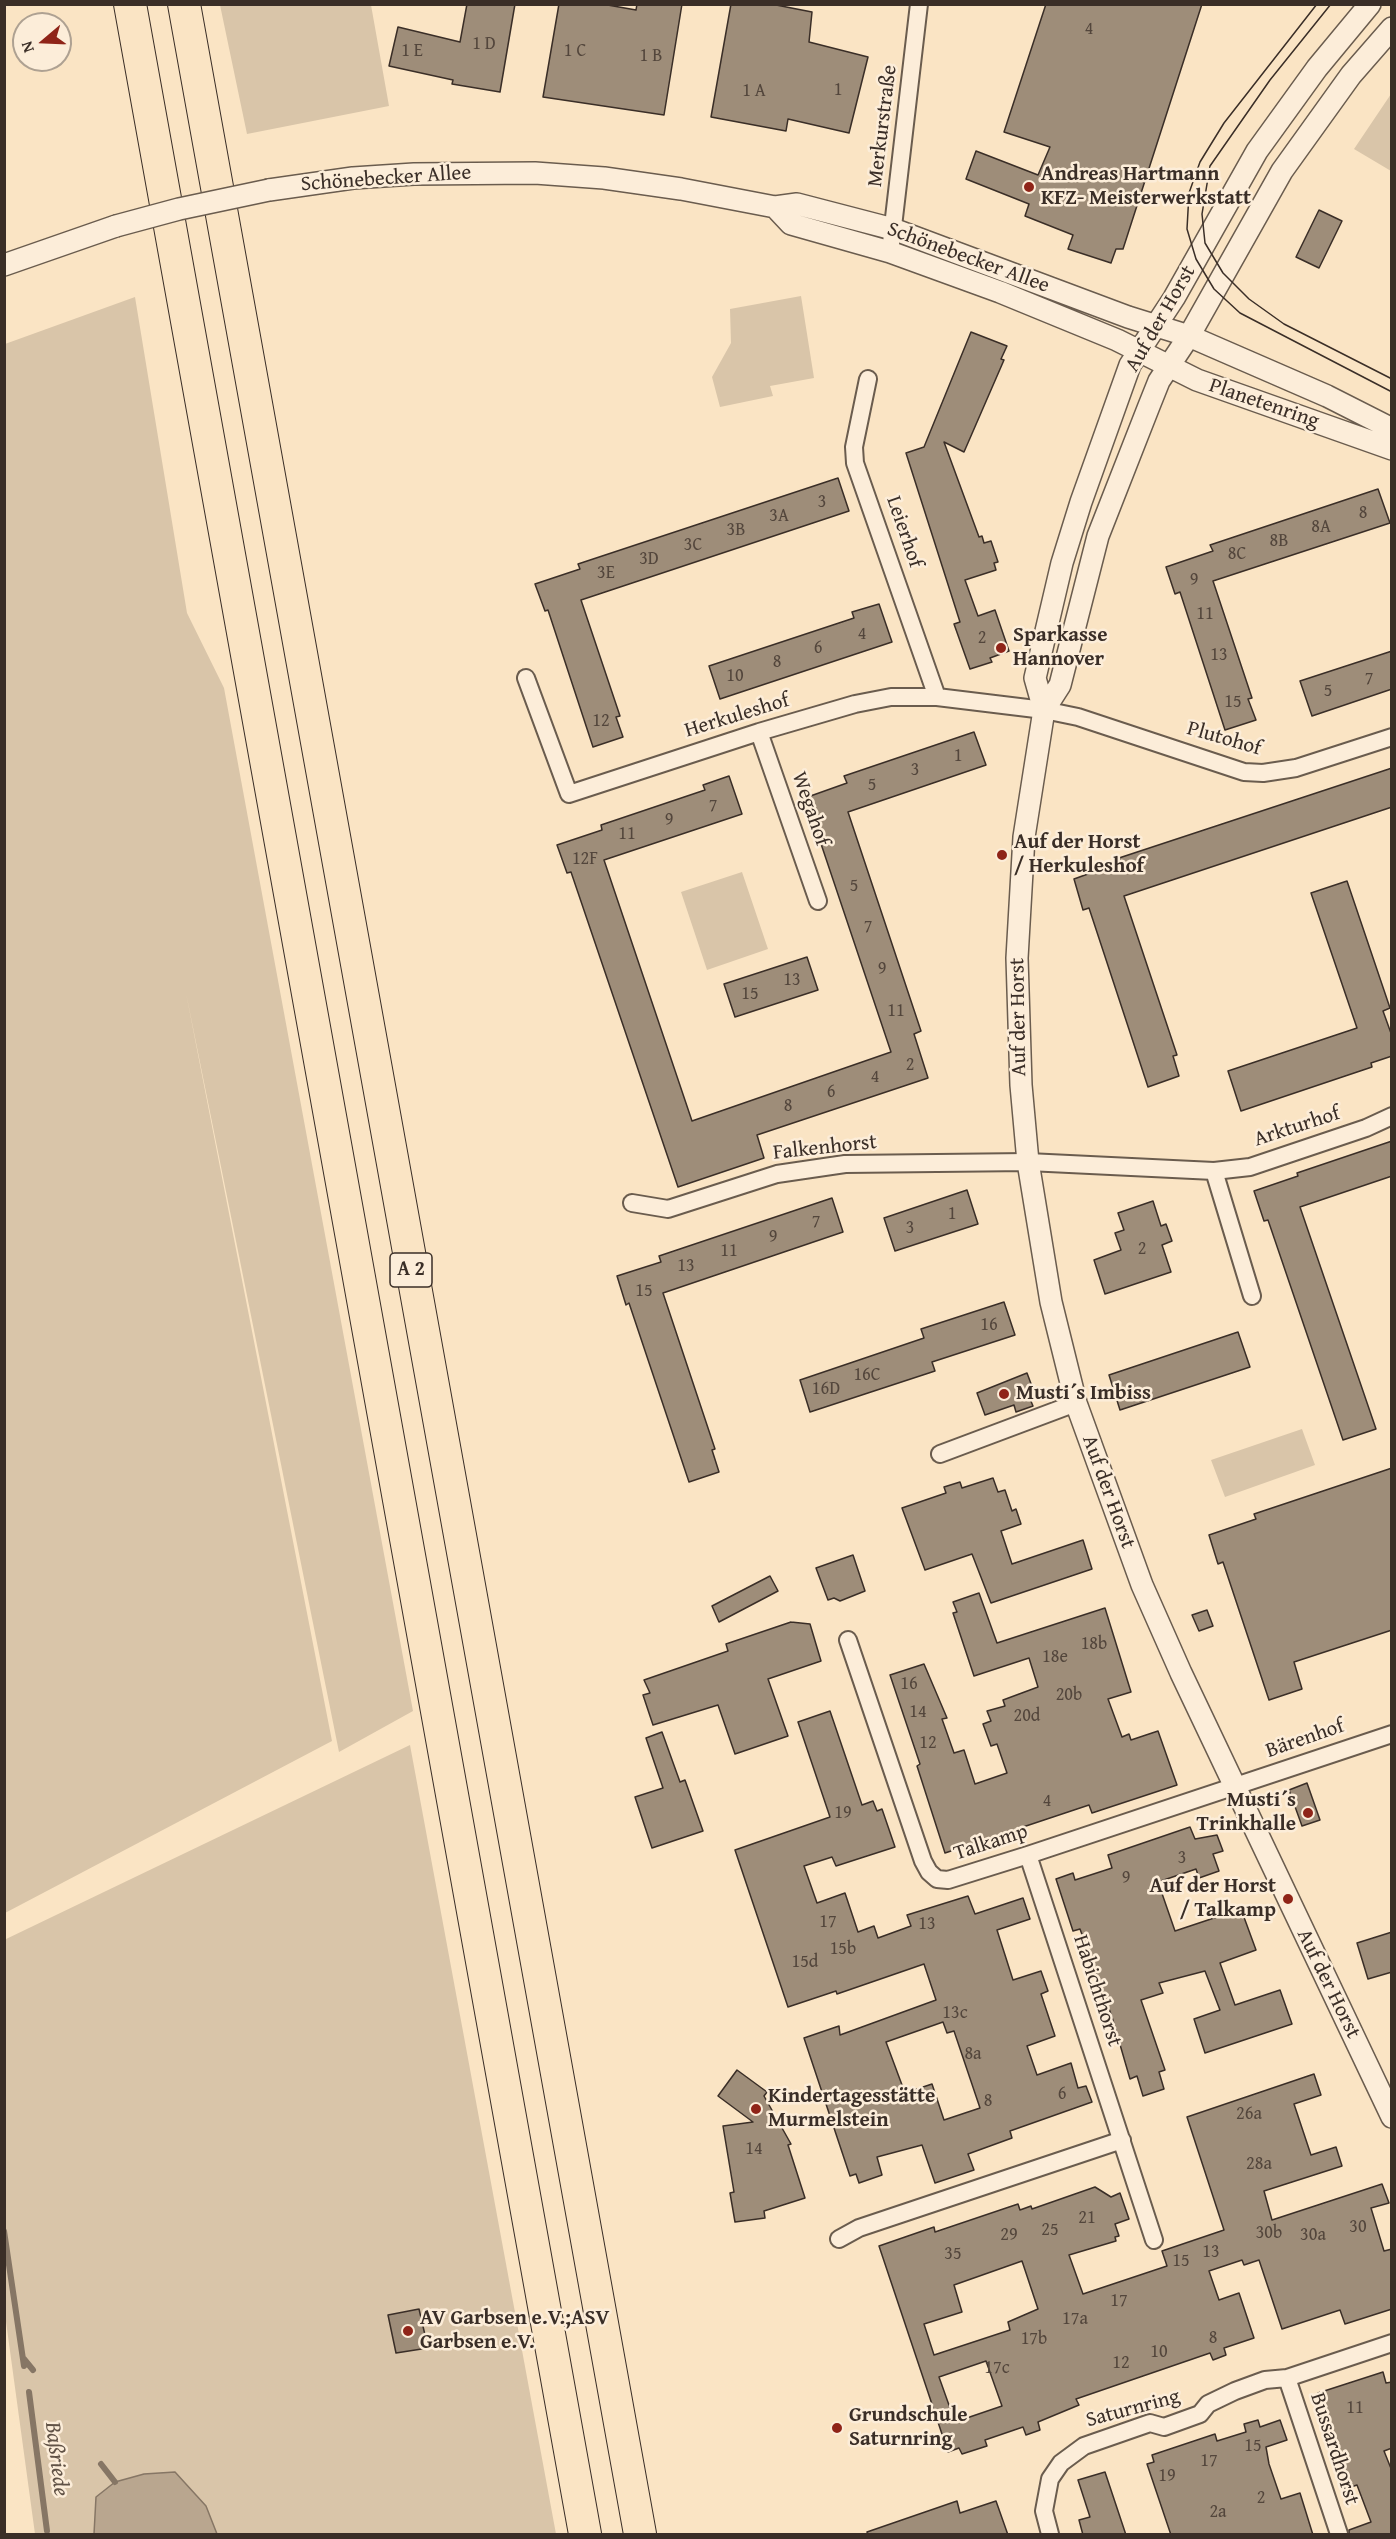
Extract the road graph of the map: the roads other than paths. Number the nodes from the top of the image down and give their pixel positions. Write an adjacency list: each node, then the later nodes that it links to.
1 (130, 4): 40 (highway, A 2)
2 (184, 4): 41 (highway, A 2)
3 (919, 4): 7 (street, Merkurstraße)
4 (1370, 4): 10 (street, Auf der Horst)
5 (1392, 28): 11 (street, Auf der Horst)
6 (775, 207): 7 (street, Schönebecker Allee); 8 (street, Schönebecker Allee); 9 (street, Schönebecker Allee, bridge)
7 (893, 229): 8 (street, Merkurstraße); 10 (street, Schönebecker Allee)
8 (890, 252): 12 (street, Schönebecker Allee)
9 (4, 265)
10 (1157, 325): 11 (street, Planetenring); 12 (street, Auf der Horst)
11 (1189, 336): 13 (street, Auf der Horst); 15 (street, Planetenring)
12 (1139, 352): 13 (street, Planetenring); 19 (street, Auf der Horst)
13 (1168, 367): 16 (street, Planetenring); 19 (street, Auf der Horst)
14 (868, 380): 18 (street, Leierhof)
15 (1392, 429)
16 (1392, 449)
17 (526, 678): 20 (street, Herkuleshof)
18 (937, 697): 19 (street, Herkuleshof); 20 (street, Herkuleshof)
19 (1044, 710): 21 (street, Plutohof); 24 (street, Auf der Horst)
20 (759, 732): 22 (street, Wegahof)
21 (1392, 737)
22 (818, 901)
23 (1392, 1116): 25 (street, Arkturhof)
24 (1028, 1162): 25 (street, Arkturhof); 26 (street, Falkenhorst); 28 (street, Auf der Horst)
25 (1214, 1171): 27 (street)
26 (632, 1203)
27 (1252, 1296)
28 (1076, 1403): 29 (street); 32 (street, Auf der Horst)
29 (940, 1454)
30 (848, 1640): 33 (street, Talkamp)
31 (1392, 1734): 32 (street, Bärenhof)
32 (1234, 1787): 33 (street, Talkamp); 34 (street, Auf der Horst)
33 (1028, 1855): 35 (street, Habichthorst)
34 (1392, 2117)
35 (1122, 2140): 36 (street); 37 (street, Habichthorst)
36 (839, 2239)
37 (1154, 2240)
38 (1392, 2343): 39 (street, Saturnring)
39 (1287, 2378): 42 (street, Saturnring); 43 (street, Bussardhorst)
40 (585, 2535)
41 (640, 2535)
42 (1050, 2535)
43 (1339, 2535)

